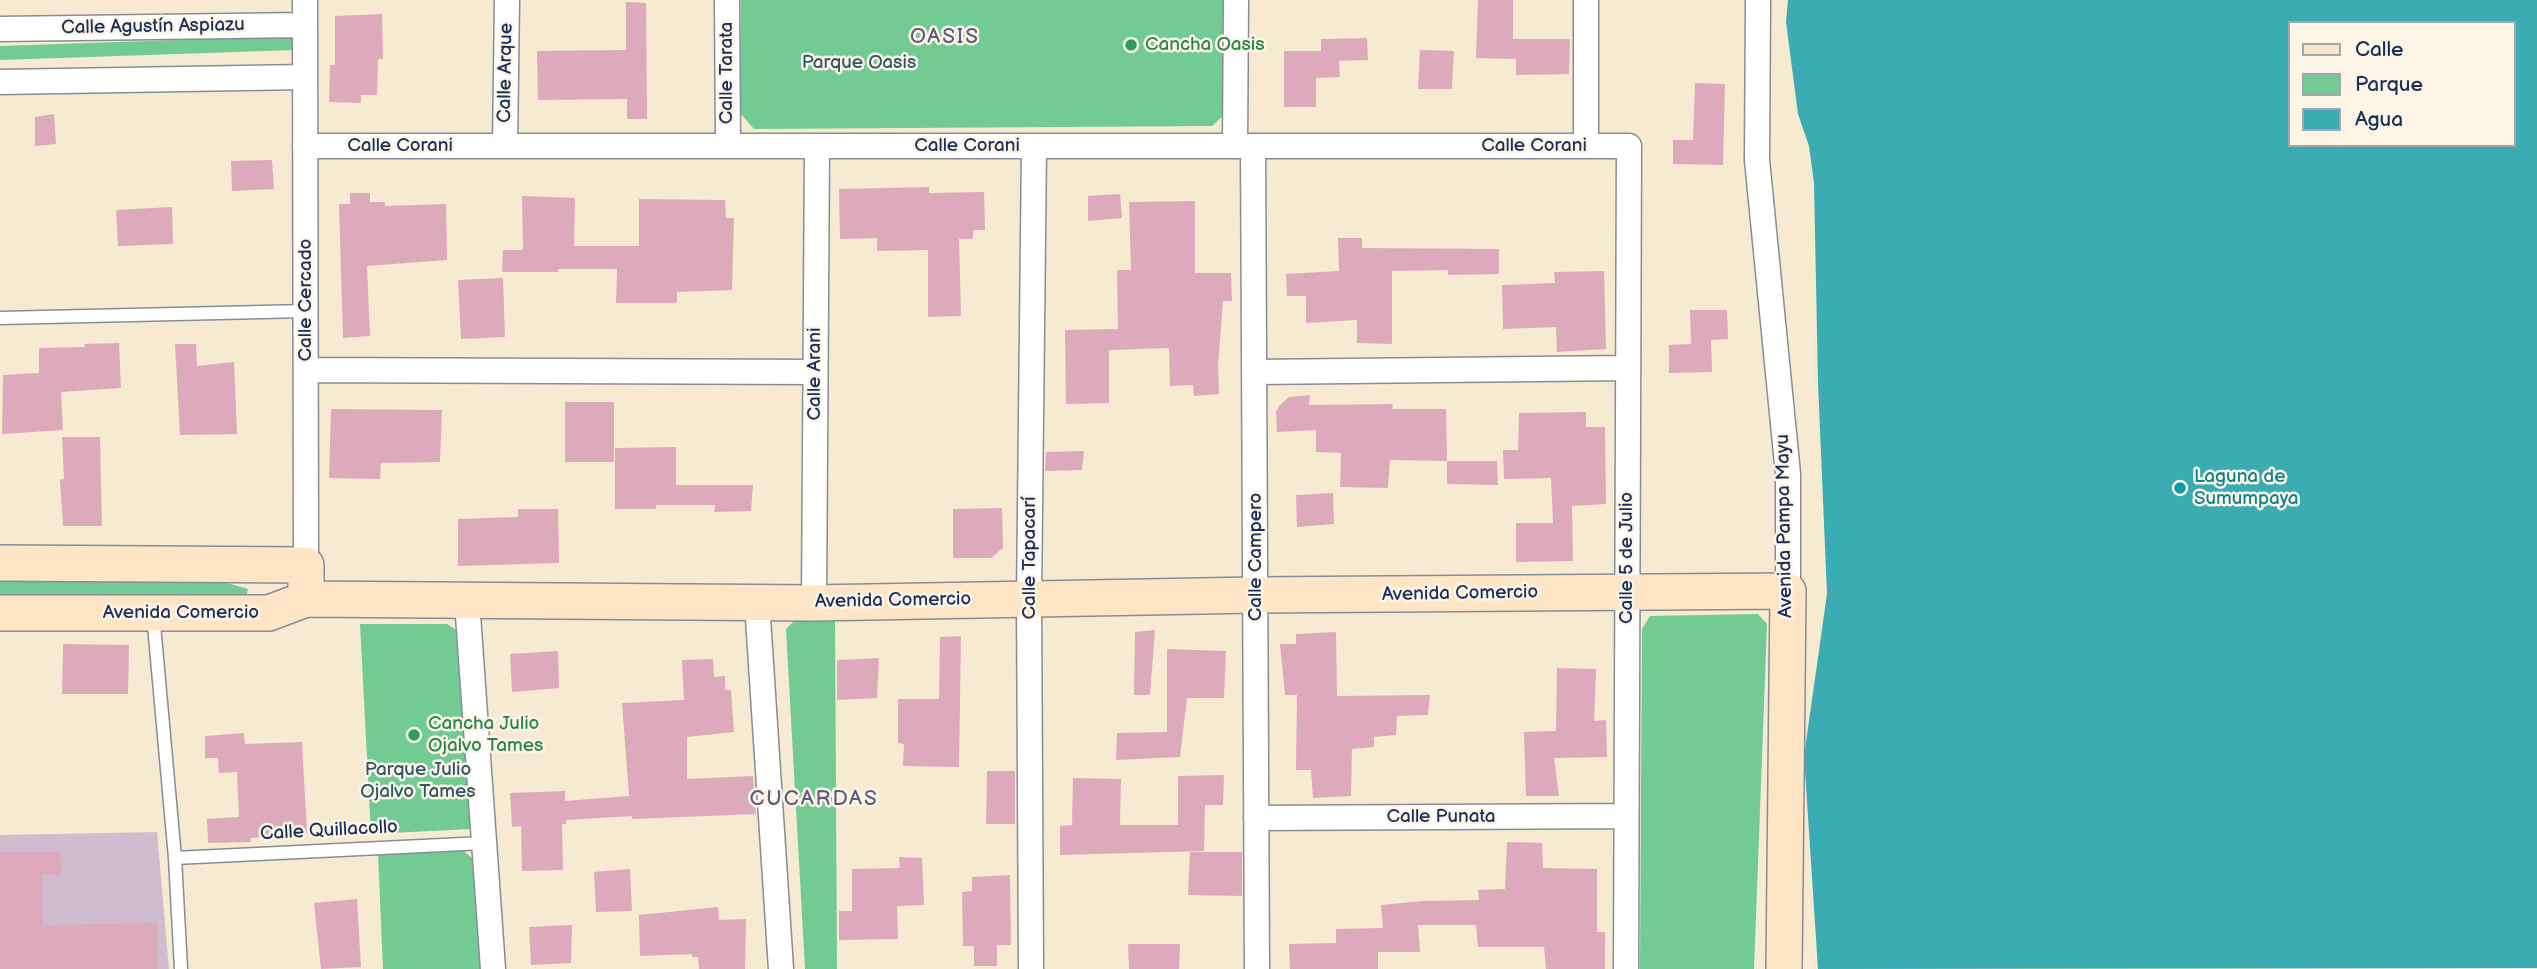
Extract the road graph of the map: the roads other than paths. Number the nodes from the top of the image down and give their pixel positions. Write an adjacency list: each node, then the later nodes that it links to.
1 (305, 0): 7 (street, Calle Cercado)
2 (507, 0): 12 (street, Calle Arque)
3 (727, 0): 13 (street, Calle Tarata)
4 (1236, 0): 16 (street, Calle Campero)
5 (1586, 0): 17 (street)
6 (1758, 0): 27 (street, Avenida Pampa Mayu)
7 (305, 25): 8 (street, Calle Agustín Aspiazu); 9 (street, Calle Cercado)
8 (0, 29)
9 (305, 77): 10 (street); 11 (street, Calle Cercado)
10 (0, 82)
11 (305, 146): 12 (street, Calle Corani); 19 (street, Calle Cercado)
12 (505, 146): 13 (street, Calle Corani)
13 (728, 146): 14 (street, Calle Corani)
14 (817, 146): 15 (street, Calle Corani); 23 (street, Calle Arani)
15 (1034, 146): 16 (street, Calle Corani); 31 (street, Calle Tapacarí)
16 (1244, 146): 17 (street, Calle Corani); 24 (street, Calle Campero)
17 (1586, 146): 18 (street, Calle Corani)
18 (1629, 146): 21 (street, Calle 5 de Julio)
19 (306, 311): 20 (lane); 22 (street, Calle Cercado)
20 (0, 317)
21 (1628, 368): 24 (street); 28 (street, Calle 5 de Julio)
22 (306, 370): 23 (street); 26 (street, Calle Cercado)
23 (815, 372): 34 (street, Calle Arani)
24 (1255, 372): 29 (street, Calle Campero)
25 (0, 563): 26 (street)
26 (306, 565): 30 (street, Calle Cercado)
27 (1788, 591): 28 (street, Avenida Comercio); 47 (street, Avenida Pampa Mayu)
28 (1627, 592): 29 (street, Avenida Comercio); 37 (street, Calle 5 de Julio)
29 (1256, 596): 31 (street, Avenida Comercio); 38 (street, Calle Campero)
30 (306, 599): 32 (street, Avenida Comercio); 36 (street, Avenida Comercio)
31 (1029, 599): 34 (street, Avenida Comercio); 44 (street, Calle Tapacarí)
32 (467, 601): 33 (street, Avenida Comercio); 39 (street)
33 (757, 603): 34 (street, Avenida Comercio); 43 (street)
34 (814, 603)
35 (0, 613): 36 (street, Avenida Comercio)
36 (153, 613): 40 (lane)
37 (1626, 816): 38 (street, Calle Punata); 46 (street, Calle 5 de Julio)
38 (1256, 818): 45 (street, Calle Campero)
39 (484, 843): 40 (lane, Calle Quillacollo); 42 (street)
40 (175, 858): 41 (lane)
41 (181, 969)
42 (493, 969)
43 (781, 969)
44 (1031, 969)
45 (1257, 969)
46 (1626, 969)
47 (1784, 969)

